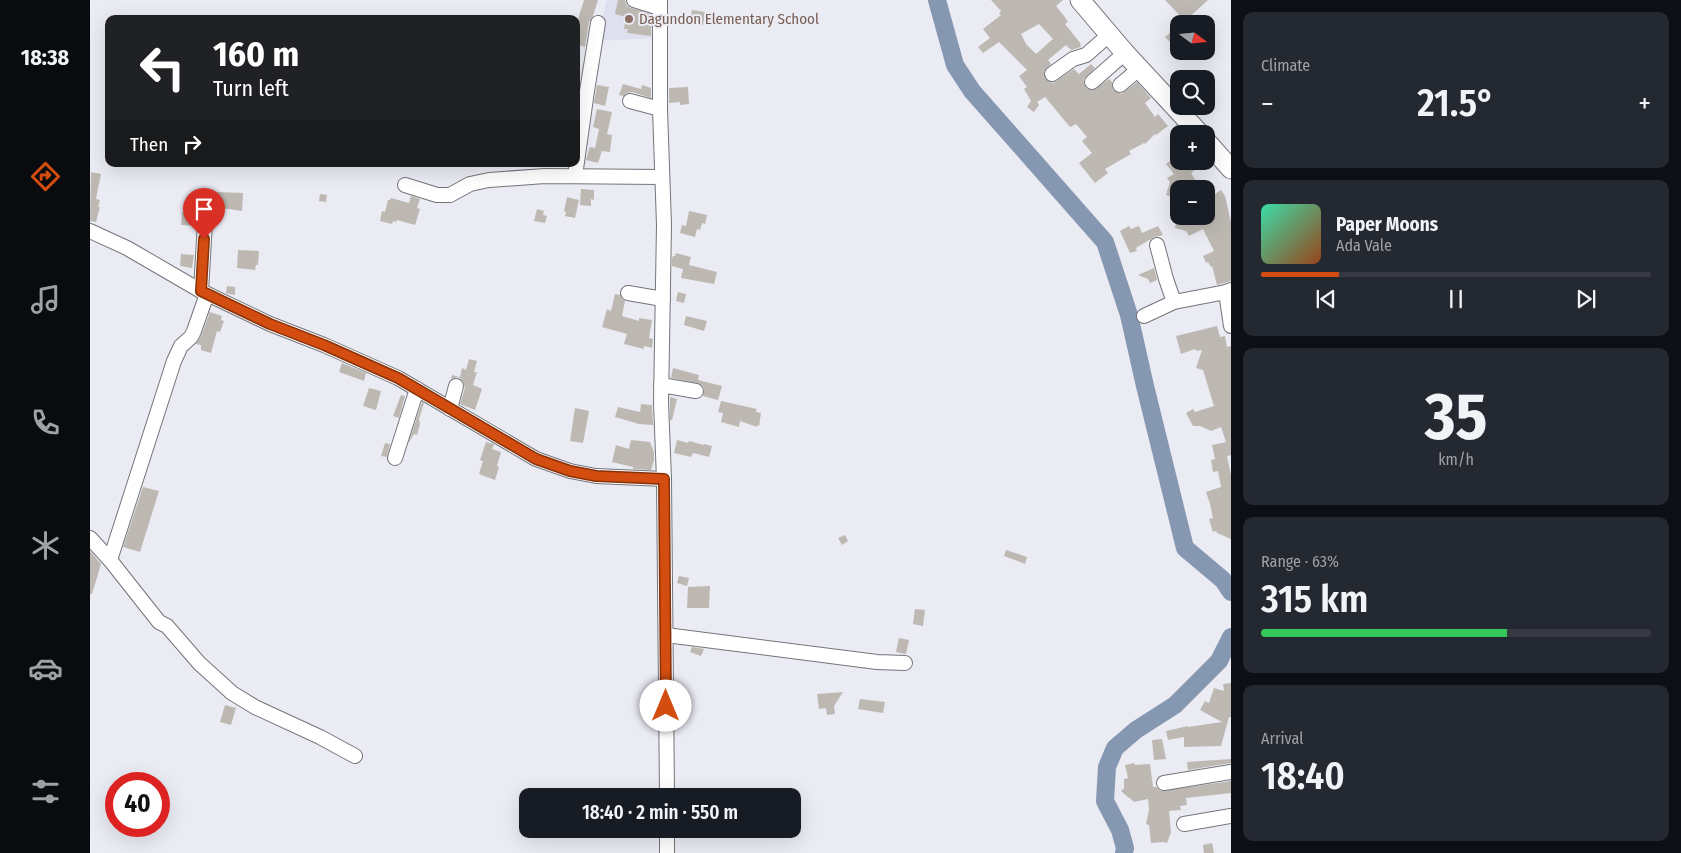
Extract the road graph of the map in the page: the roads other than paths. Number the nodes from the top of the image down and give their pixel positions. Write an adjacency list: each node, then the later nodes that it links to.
1 (634, 0): 3 (street)
2 (1087, 2): 5 (highway)
3 (660, 4): 12 (street)
4 (598, 23): 14 (street)
5 (1110, 34): 6 (highway); 8 (street)
6 (1125, 52): 7 (highway); 9 (street)
7 (1140, 68): 10 (street); 13 (highway)
8 (1052, 74)
9 (1092, 82)
10 (1120, 85)
11 (630, 101): 12 (street)
12 (660, 109): 19 (street)
13 (1192, 125)
14 (580, 137)
15 (1215, 151): 17 (highway)
16 (576, 167): 18 (street)
17 (1231, 169)
18 (575, 176): 19 (street); 20 (street)
19 (662, 177): 27 (street)
20 (405, 185)
21 (206, 205): 25 (street)
22 (90, 231): 25 (street)
23 (1157, 245): 28 (street)
24 (1228, 291): 28 (street); 30 (street)
25 (204, 292): 33 (street); 39 (street)
26 (628, 294): 27 (street)
27 (663, 299): 31 (street)
28 (1174, 302): 29 (street)
29 (1144, 316)
30 (1231, 326)
31 (661, 385): 34 (street); 37 (street)
32 (456, 386): 35 (street)
33 (417, 389): 35 (street); 36 (street)
34 (696, 391)
35 (450, 409): 37 (street)
36 (395, 458)
37 (664, 479): 40 (street)
38 (90, 538): 39 (street)
39 (110, 560): 42 (street)
40 (666, 635): 41 (street); 45 (street)
41 (905, 663)
42 (355, 756)
43 (1231, 772): 44 (street)
44 (1164, 783)
45 (667, 788)
46 (1231, 816): 47 (street)
47 (1184, 824)
48 (667, 838): 49 (street)
49 (667, 853)

